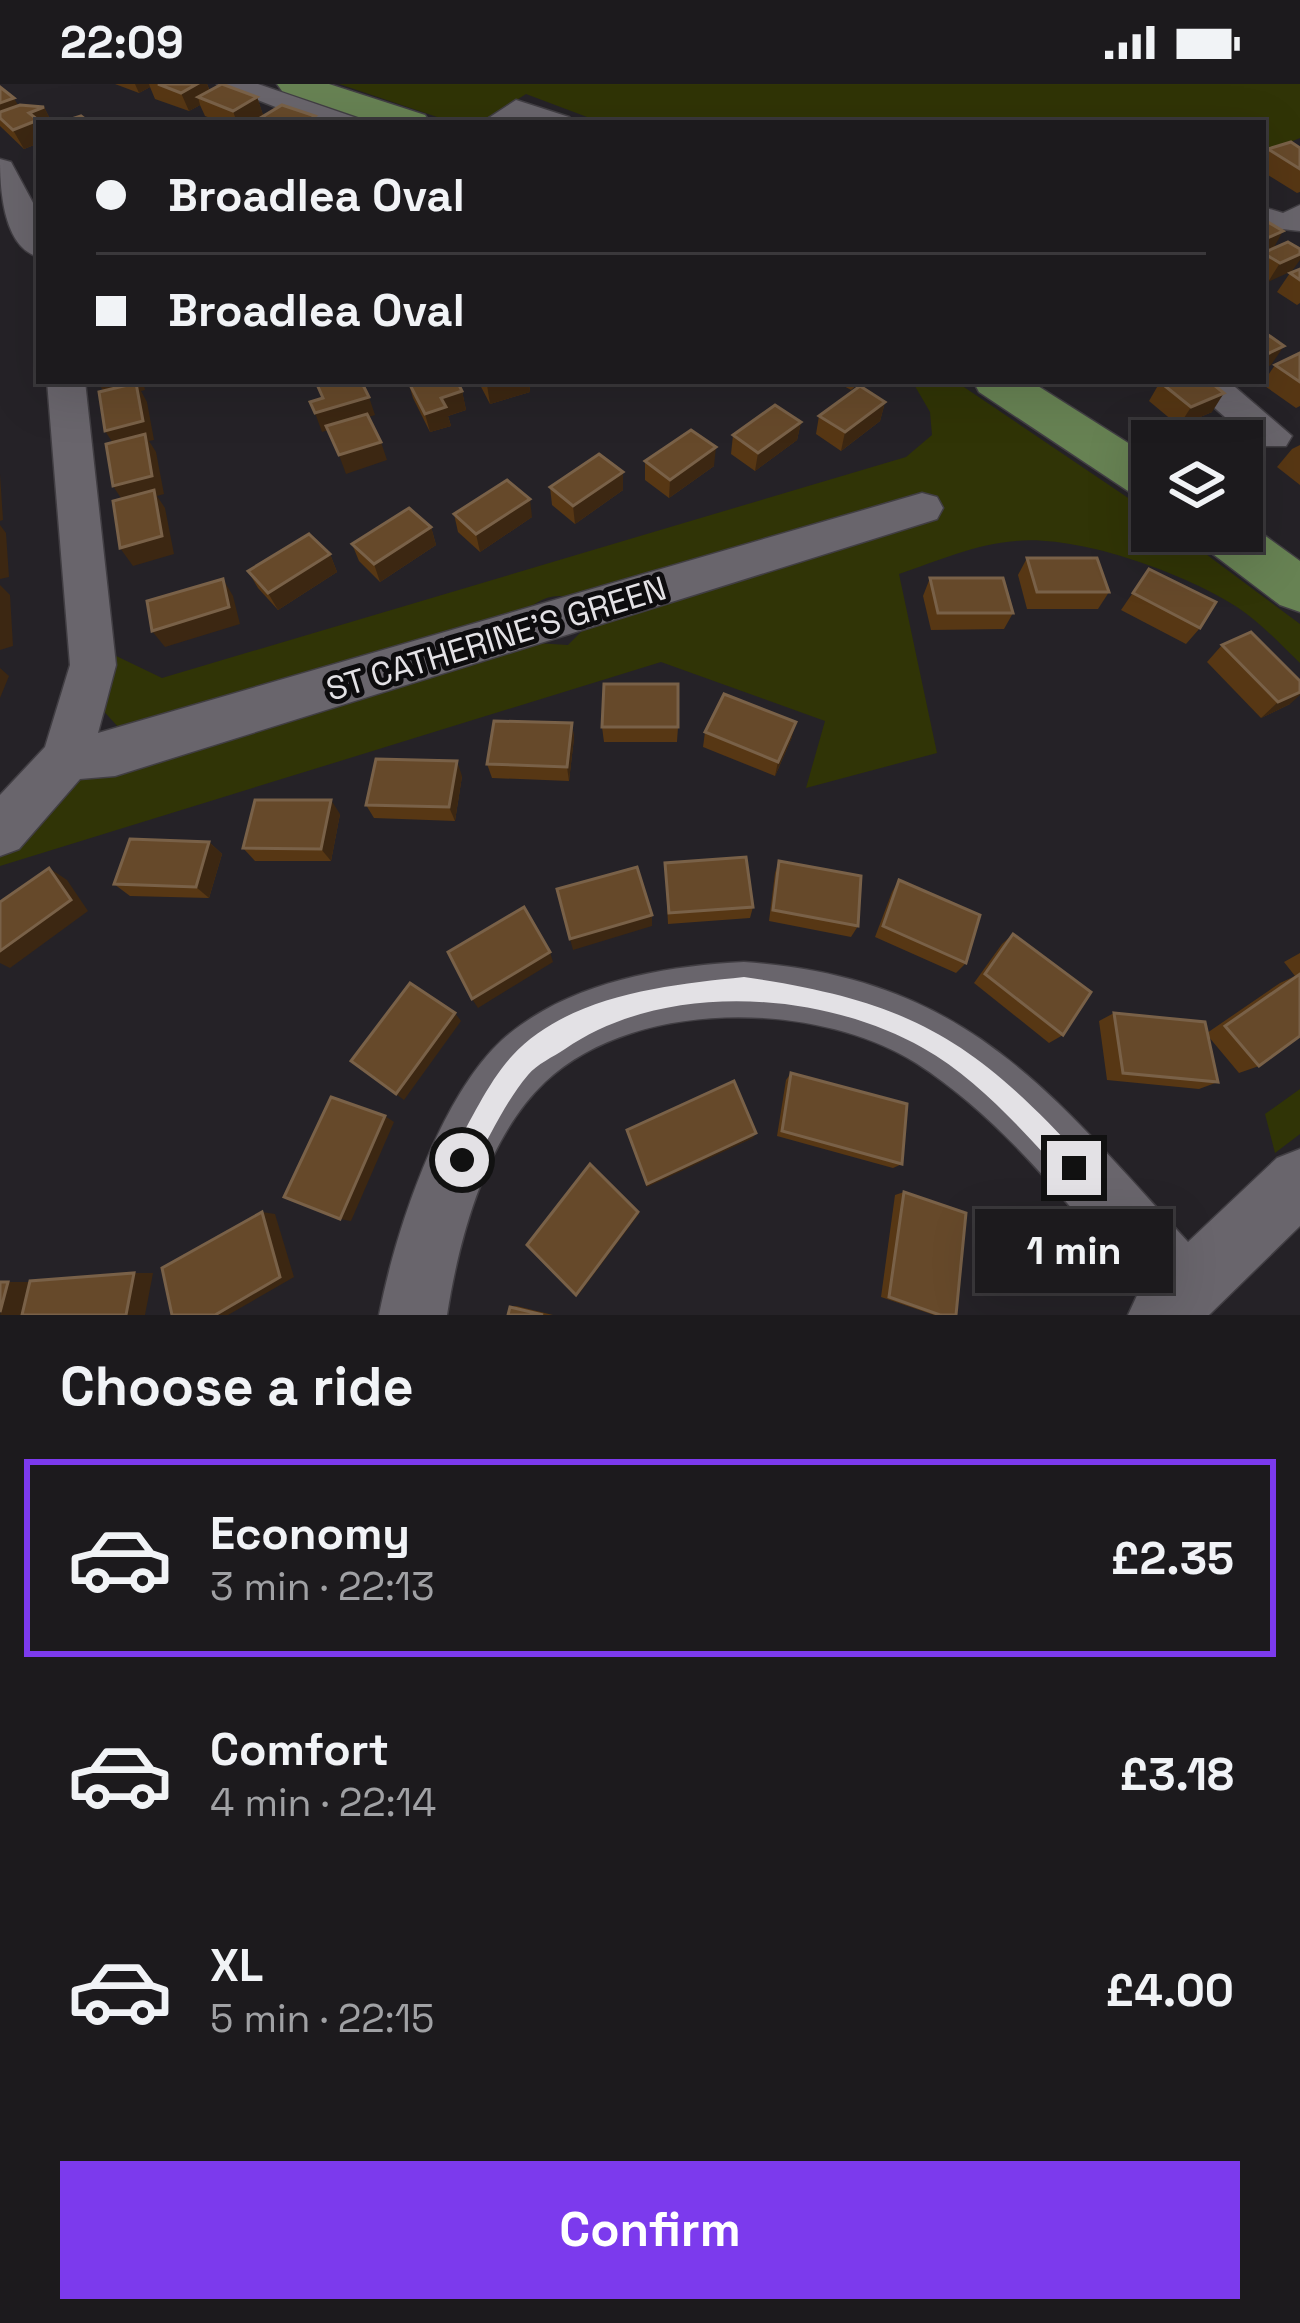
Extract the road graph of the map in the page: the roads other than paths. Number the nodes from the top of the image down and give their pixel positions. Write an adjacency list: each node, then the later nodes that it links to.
1 (230, 84): 3 (street)
2 (294, 84): 4 (main road)
3 (335, 120)
4 (403, 120)
5 (500, 120): 6 (street)
6 (550, 120)
7 (0, 168): 8 (street)
8 (12, 214): 9 (street)
9 (36, 243)
10 (66, 384): 18 (street)
11 (1000, 384): 14 (main road)
12 (1206, 384): 13 (street)
13 (1271, 441)
14 (1131, 468)
15 (922, 508): 18 (street, ST CATHERINE'S GREEN)
16 (1248, 552): 17 (main road)
17 (1300, 590)
18 (67, 758): 19 (street)
19 (0, 832)
20 (1300, 1181): 21 (street)
21 (1174, 1302): 22 (street)
22 (412, 1315)

